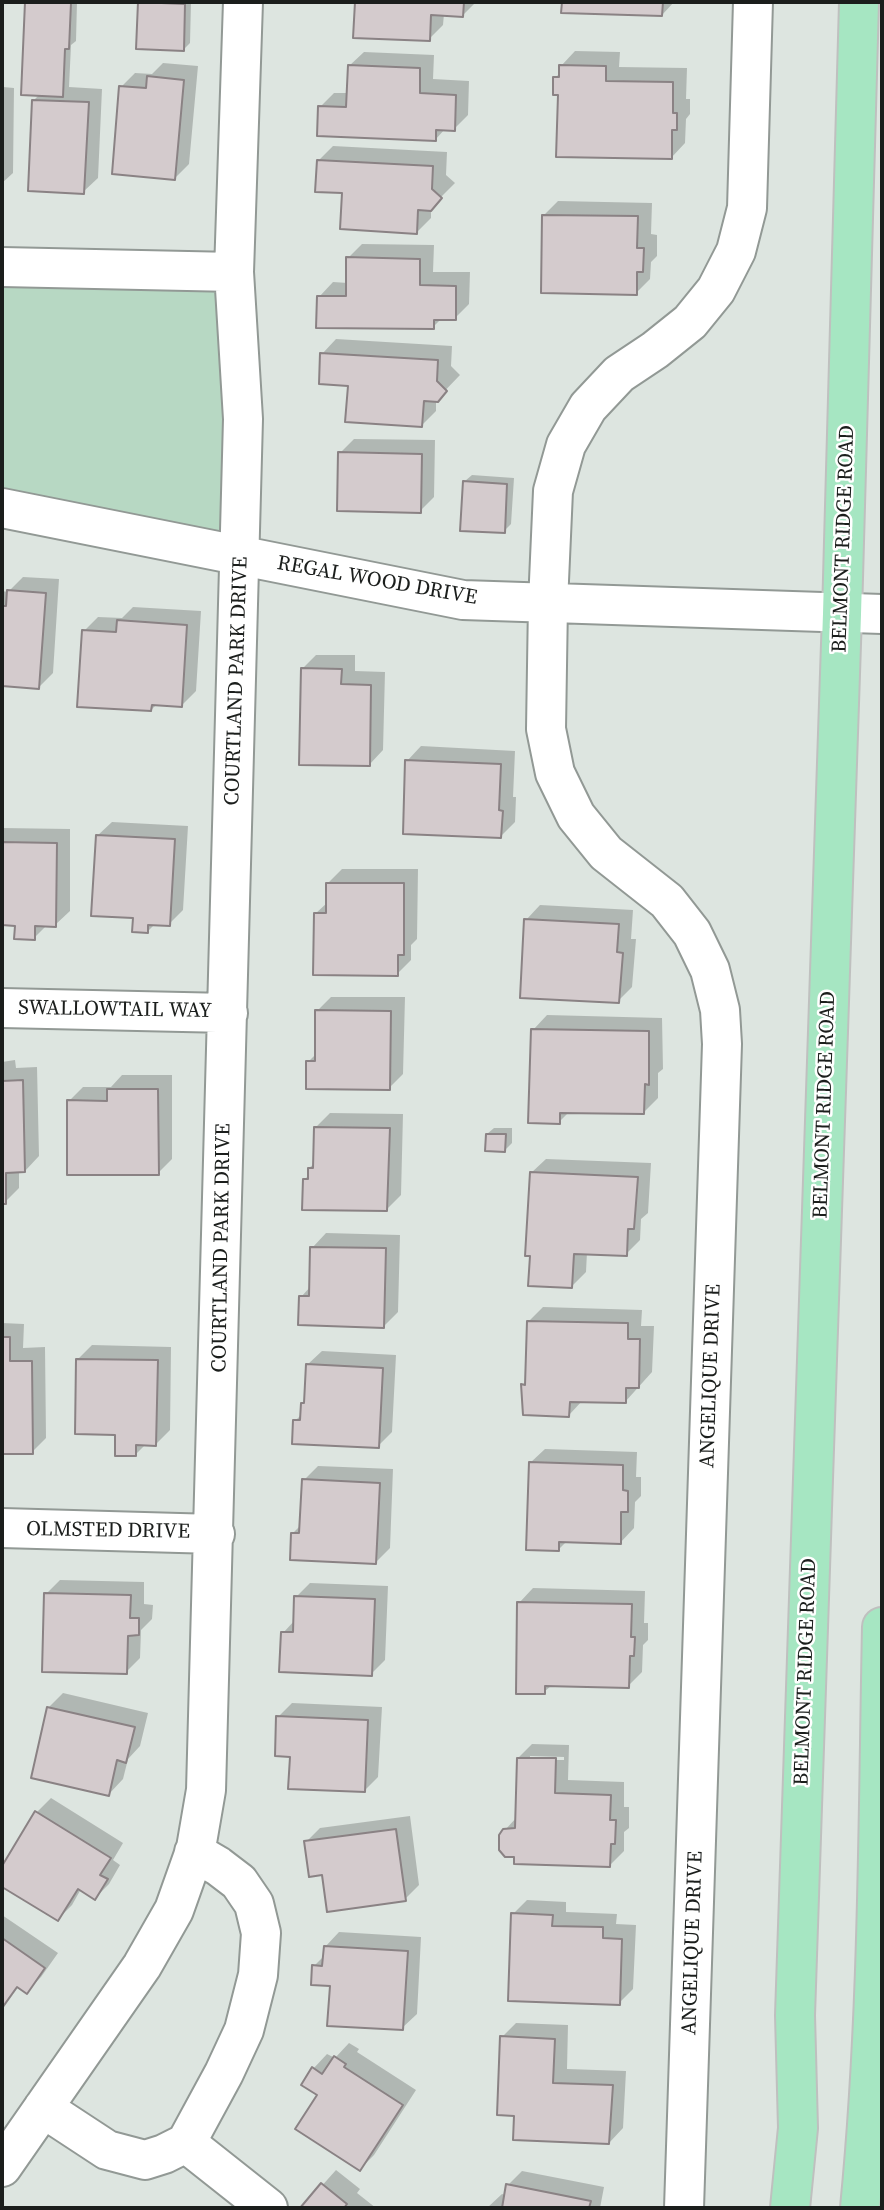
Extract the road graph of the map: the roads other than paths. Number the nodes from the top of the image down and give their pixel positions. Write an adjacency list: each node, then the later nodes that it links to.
1 (243, 2): 5 (street, COURTLAND PARK DRIVE)
2 (754, 2): 8 (street, ANGELIQUE DRIVE)
3 (859, 2): 9 (main road, BELMONT RIDGE ROAD)
4 (2, 267): 5 (street)
5 (234, 272): 7 (street, COURTLAND PARK DRIVE)
6 (2, 509): 7 (street, REGAL WOOD DRIVE)
7 (240, 556): 8 (street, REGAL WOOD DRIVE); 12 (street, COURTLAND PARK DRIVE)
8 (548, 603): 9 (street, REGAL WOOD DRIVE); 21 (street, ANGELIQUE DRIVE)
9 (842, 614): 10 (street, REGAL WOOD DRIVE); 22 (main road, BELMONT RIDGE ROAD)
10 (882, 614)
11 (2, 1008): 12 (street, SWALLOWTAIL WAY)
12 (228, 1013): 14 (street, COURTLAND PARK DRIVE)
13 (2, 1528): 14 (street, OLMSTED DRIVE)
14 (215, 1534): 16 (street, COURTLAND PARK DRIVE)
15 (882, 1627): 23 (main road)
16 (194, 1853): 17 (street, COURTLAND PARK DRIVE); 18 (street)
17 (43, 2108): 18 (street); 19 (street, COURTLAND PARK DRIVE)
18 (186, 2143): 20 (street)
19 (2, 2167)
20 (268, 2208)
21 (684, 2208)
22 (790, 2208)
23 (860, 2208)

